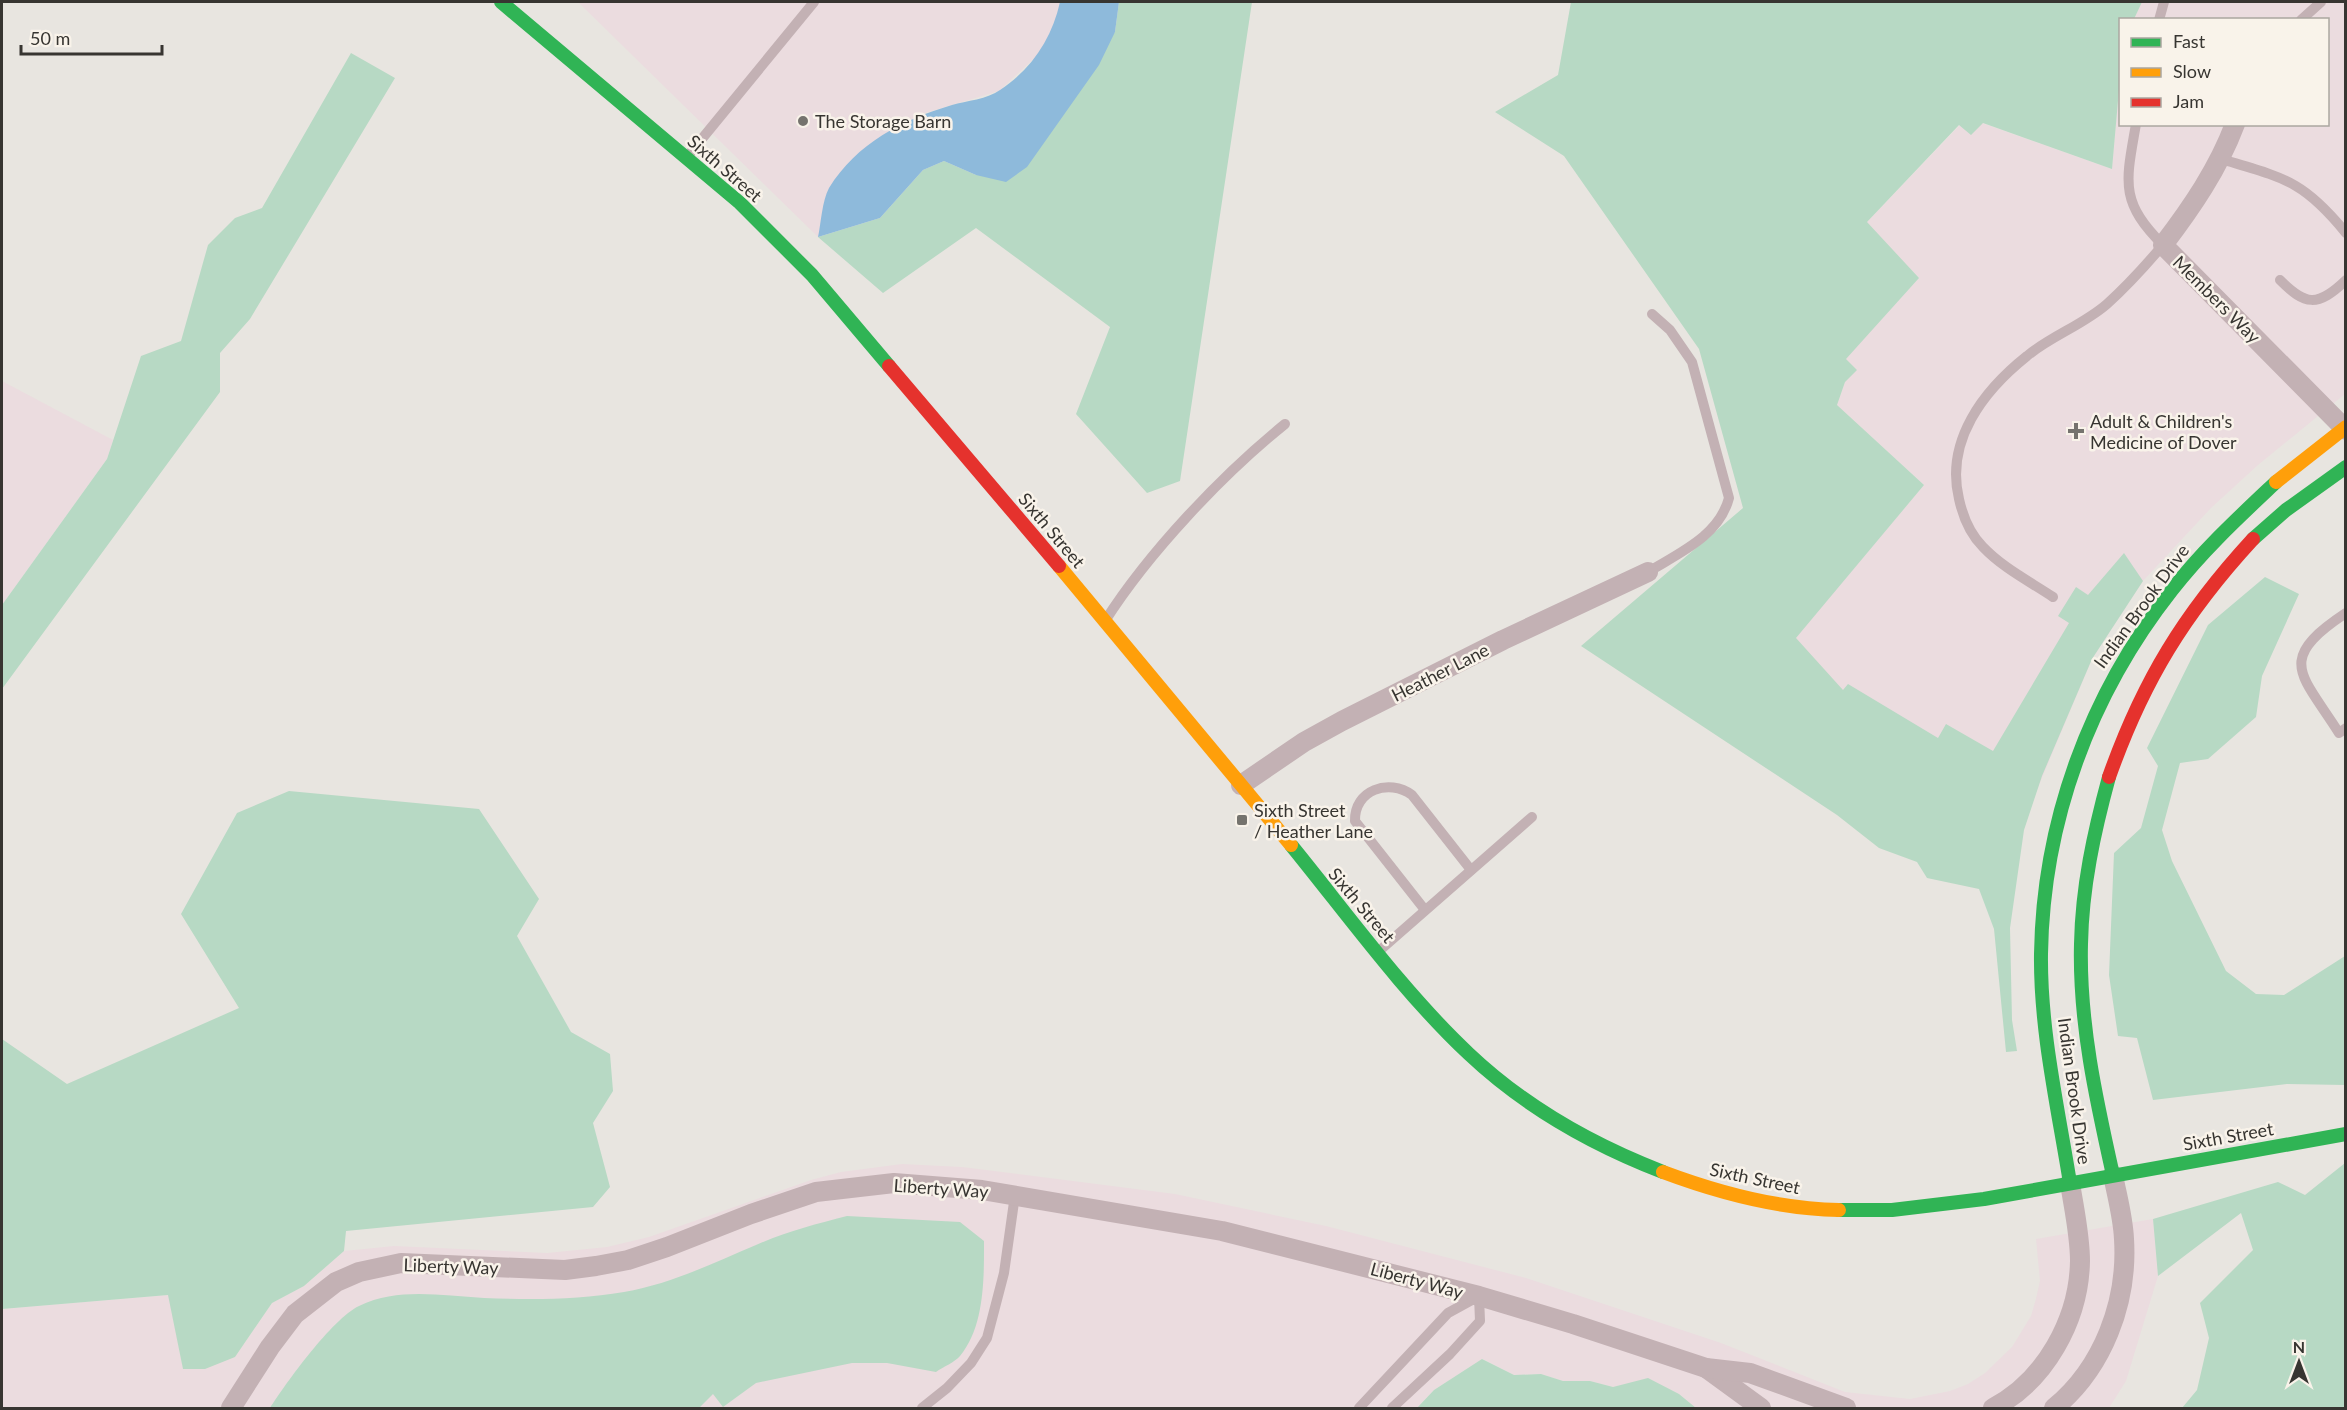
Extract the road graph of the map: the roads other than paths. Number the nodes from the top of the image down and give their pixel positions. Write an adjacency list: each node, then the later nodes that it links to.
1 (501, 2): 9 (main road, Sixth Street)
2 (814, 2): 9 (lane)
3 (2164, 2): 5 (lane)
4 (2321, 2): 6 (lane)
5 (2160, 18)
6 (2303, 18)
7 (2136, 126): 12 (lane)
8 (2234, 126): 10 (street, Members Way)
9 (687, 158): 22 (main road, Sixth Street)
10 (2221, 159): 11 (lane); 12 (street, Members Way)
11 (2346, 233)
12 (2163, 245): 17 (street, Members Way); 20 (lane)
13 (2280, 279): 14 (lane)
14 (2346, 280)
15 (1652, 314): 19 (lane)
16 (1285, 424): 22 (lane)
17 (2345, 428): 31 (main road, Indian Brook Drive)
18 (2346, 467): 30 (main road, Indian Brook Drive)
19 (1648, 572): 24 (street, Heather Lane)
20 (2053, 597)
21 (2346, 613): 23 (lane)
22 (1105, 621): 24 (main road, Sixth Street)
23 (2342, 731)
24 (1241, 785): 28 (main road, Sixth Street)
25 (1532, 817): 26 (lane)
26 (1472, 870): 27 (lane); 27 (lane)
27 (1425, 910): 28 (lane)
28 (1378, 952): 31 (main road, Sixth Street)
29 (2346, 1134): 30 (main road, Sixth Street)
30 (2113, 1175): 31 (main road, Sixth Street); 42 (street)
31 (2070, 1183): 41 (street)
32 (1015, 1195): 33 (street, Liberty Way); 35 (street, Liberty Way); 36 (lane)
33 (1479, 1296): 34 (street, Liberty Way); 37 (lane); 38 (lane)
34 (1706, 1368): 39 (street, Liberty Way); 40 (street, Liberty Way)
35 (231, 1408)
36 (922, 1408)
37 (1359, 1408)
38 (1392, 1408)
39 (1761, 1408)
40 (1846, 1408)
41 (1993, 1408)
42 (2054, 1408)

